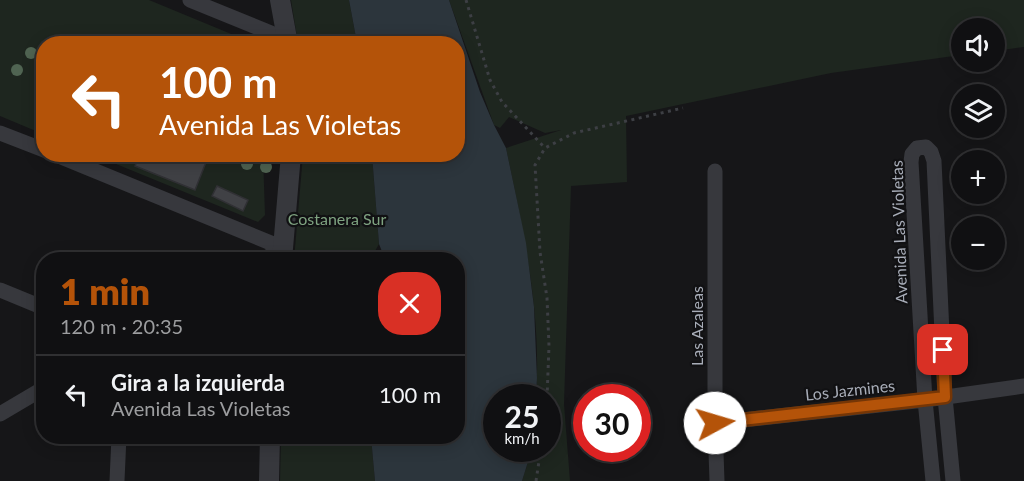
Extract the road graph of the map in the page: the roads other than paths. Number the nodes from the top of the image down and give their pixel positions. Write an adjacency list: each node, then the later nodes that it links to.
1 (190, 0): 3 (street)
2 (280, 0): 4 (street)
3 (274, 36)
4 (287, 36)
5 (0, 133): 6 (street)
6 (36, 147)
7 (72, 162): 10 (street)
8 (290, 162): 11 (street)
9 (715, 171): 19 (street, Las Azaleas)
10 (277, 252)
11 (282, 252)
12 (0, 290): 13 (street)
13 (36, 305)
14 (1024, 386): 16 (street, Los Jazmines)
15 (36, 393): 18 (street)
16 (945, 397): 17 (street, Los Jazmines); 17 (street, Avenida Las Violetas); 26 (street, Avenida Las Violetas)
17 (926, 400): 19 (street, Los Jazmines); 25 (street, Avenida Las Violetas)
18 (0, 414)
19 (715, 423): 24 (street, Las Azaleas)
20 (119, 444): 22 (street)
21 (270, 444): 23 (street)
22 (117, 481)
23 (269, 481)
24 (717, 481)
25 (933, 481)
26 (953, 481)

